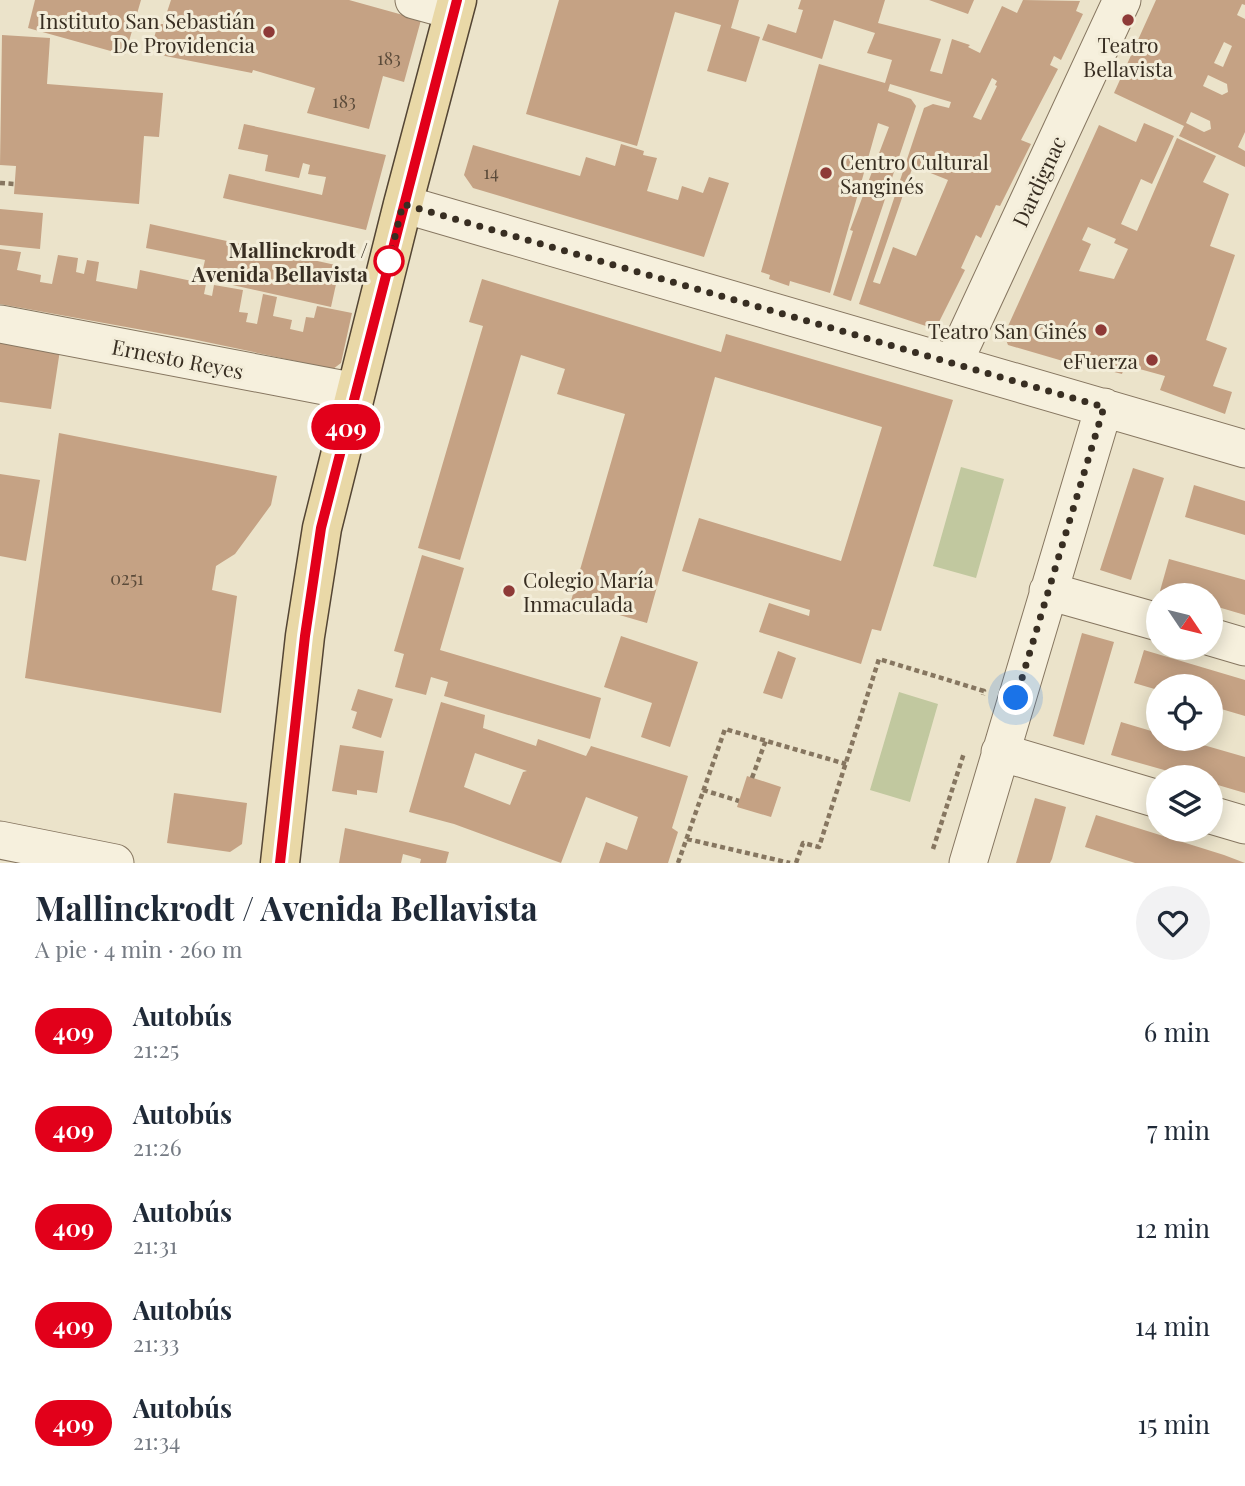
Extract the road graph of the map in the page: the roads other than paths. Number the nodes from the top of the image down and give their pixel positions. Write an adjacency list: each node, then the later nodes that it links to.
1 (414, 0): 3 (street)
2 (1122, 0): 6 (street, Dardignac)
3 (456, 5): 4 (main road)
4 (403, 204): 6 (street); 7 (main road)
5 (0, 324): 7 (street, Ernesto Reyes)
6 (954, 362): 8 (street)
7 (356, 392): 20 (main road)
8 (1104, 407): 9 (street); 10 (street)
9 (1245, 449)
10 (1048, 592): 11 (street); 14 (street)
11 (1146, 619)
12 (1223, 641): 13 (street)
13 (1245, 647)
14 (984, 748): 15 (street); 21 (street)
15 (1146, 795)
16 (1223, 819): 17 (street)
17 (1245, 825)
18 (0, 841): 19 (street)
19 (115, 863)
20 (280, 863)
21 (968, 863)

